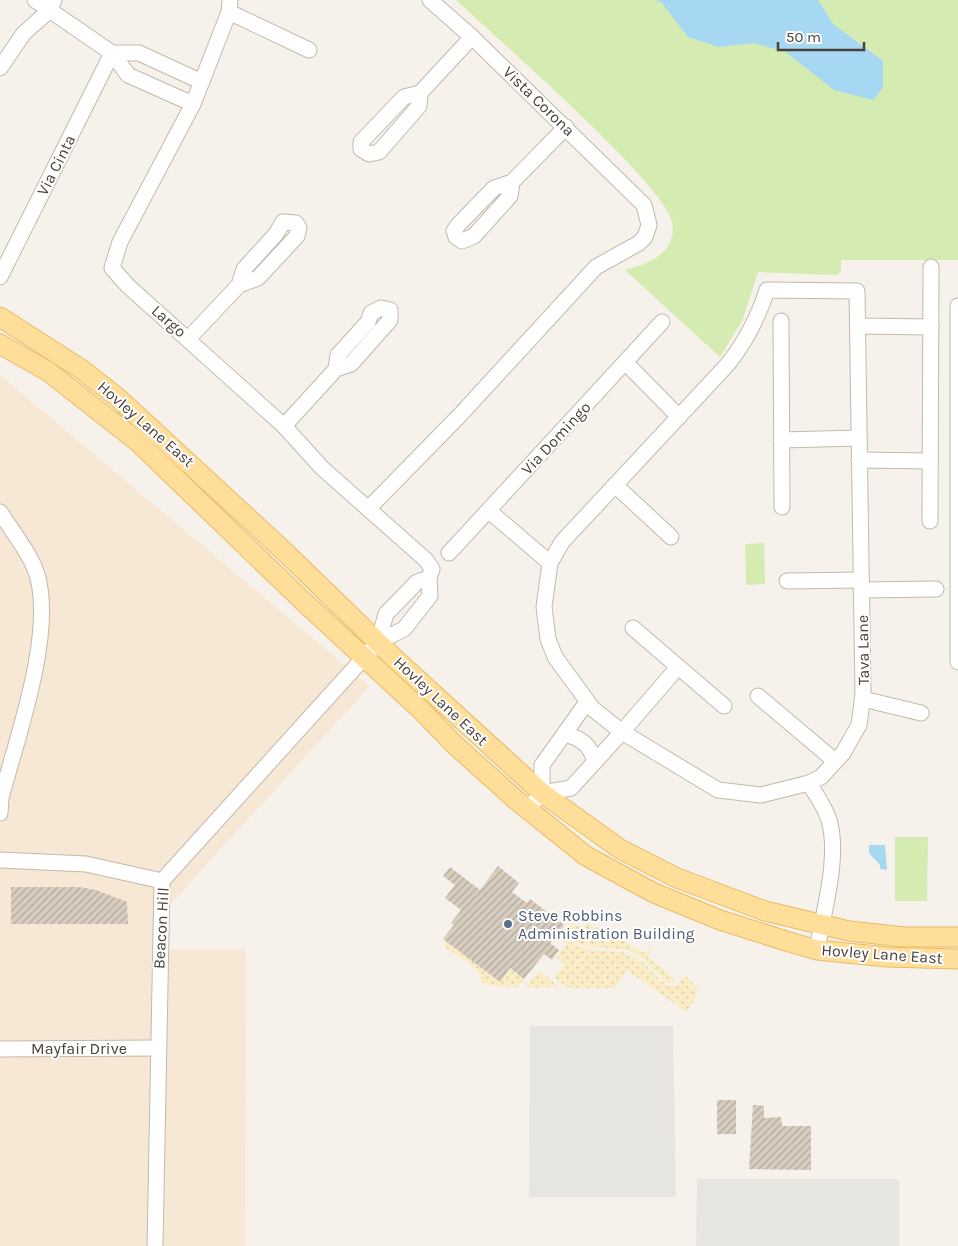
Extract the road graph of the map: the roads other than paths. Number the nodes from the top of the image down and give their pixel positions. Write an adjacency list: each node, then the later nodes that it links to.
1 (35, 0): 3 (street)
2 (430, 0): 5 (street, Vista Corona)
3 (52, 5): 7 (street); 8 (street)
4 (230, 6): 6 (street); 9 (street, Largo)
5 (472, 37): 10 (street); 12 (street, Vista Corona)
6 (309, 50)
7 (112, 53): 9 (street); 11 (street); 15 (street, Via Cinta)
8 (0, 68)
9 (202, 82): 11 (street, Largo)
10 (420, 93)
11 (193, 104): 23 (street, Largo)
12 (566, 127): 13 (street); 36 (street, Vista Corona)
13 (512, 182)
14 (931, 267): 22 (street)
15 (0, 277)
16 (239, 285): 23 (street)
17 (958, 306): 33 (street)
18 (0, 317): 48 (main road, Hovley Lane East)
19 (780, 321): 30 (street)
20 (662, 322): 25 (street, Via Domingo)
21 (858, 326): 22 (street); 27 (street, Tava Lane); 29 (street, Tava Lane)
22 (931, 327): 32 (street)
23 (189, 338): 28 (street, Largo)
24 (0, 344): 49 (main road, Hovley Lane East)
25 (626, 363): 27 (street); 37 (street, Via Domingo)
26 (336, 369): 28 (street)
27 (679, 416): 34 (street, Tava Lane)
28 (284, 426): 36 (street, Largo)
29 (859, 438): 30 (street); 31 (street, Tava Lane)
30 (781, 440): 35 (street)
31 (859, 460): 32 (street); 45 (street, Tava Lane)
32 (930, 461): 39 (street)
33 (957, 476): 50 (street)
34 (614, 485): 40 (street); 42 (street, Tava Lane)
35 (782, 507)
36 (368, 509): 43 (street, Largo)
37 (489, 511): 41 (street, Via Domingo); 42 (street)
38 (0, 512): 64 (street)
39 (930, 521)
40 (671, 537)
41 (449, 553)
42 (550, 563): 54 (street, Tava Lane)
43 (429, 578): 48 (street, Largo); 48 (street, Largo)
44 (787, 581): 45 (street)
45 (862, 585): 46 (street); 53 (street, Tava Lane)
46 (936, 589)
47 (633, 628): 51 (street)
48 (378, 642): 49 (street, Largo); 62 (main road, Hovley Lane East)
49 (364, 656): 63 (main road, Hovley Lane East); 66 (street, Beacon Hill)
50 (958, 662)
51 (678, 667): 55 (street); 57 (street)
52 (758, 696): 60 (street)
53 (863, 699): 56 (street); 60 (street, Tava Lane)
54 (587, 702): 57 (street, Tava Lane); 58 (street)
55 (724, 706)
56 (921, 713)
57 (622, 732): 59 (street); 61 (street, Tava Lane)
58 (565, 734): 59 (street); 62 (street)
59 (595, 761): 62 (street)
60 (835, 761): 61 (street, Tava Lane)
61 (809, 783): 67 (street)
62 (542, 793): 63 (street); 67 (main road, Hovley Lane East)
63 (528, 809): 69 (main road, Hovley Lane East)
64 (0, 813)
65 (0, 860): 66 (street)
66 (162, 881): 71 (street, Beacon Hill)
67 (821, 926): 68 (main road, Hovley Lane East); 69 (street)
68 (958, 937)
69 (817, 950): 70 (main road, Hovley Lane East)
70 (958, 959)
71 (157, 1048): 72 (street, Mayfair Drive); 73 (street, Beacon Hill)
72 (0, 1049)
73 (155, 1246)

